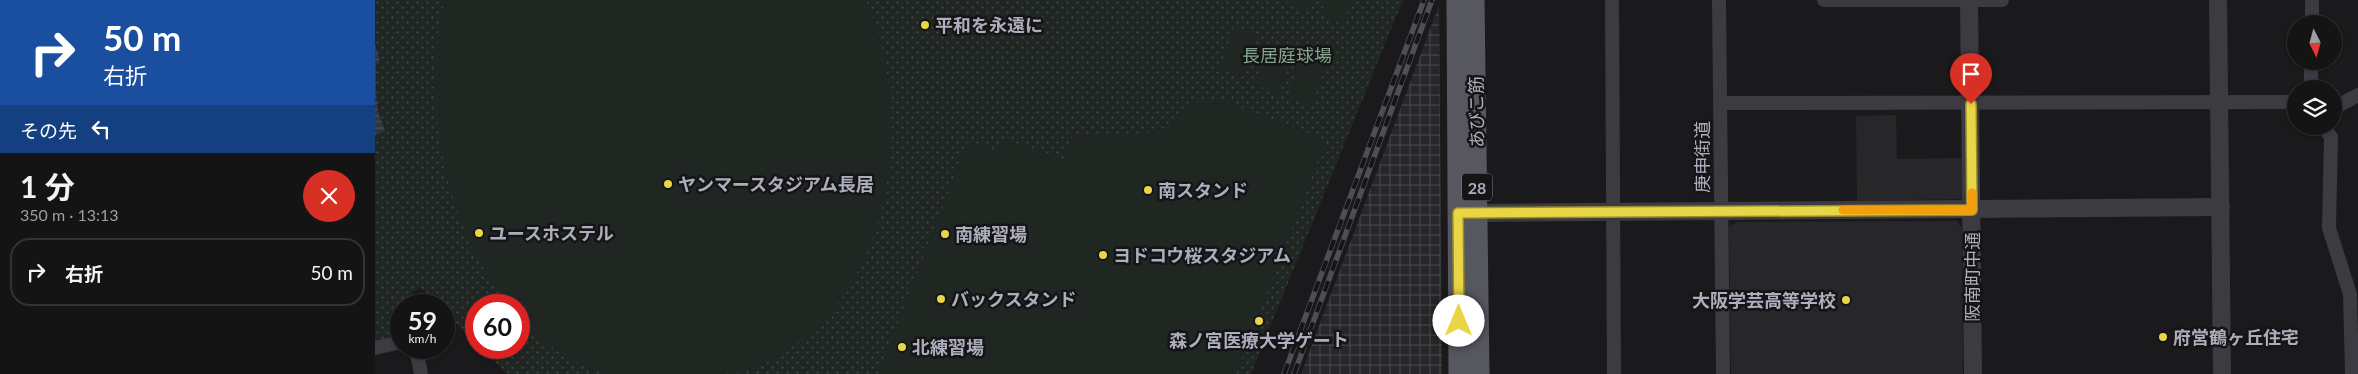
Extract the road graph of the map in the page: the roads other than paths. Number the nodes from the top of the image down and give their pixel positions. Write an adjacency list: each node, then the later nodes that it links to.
1 (1457, 0): 22 (main road, あびこ筋 / 28)
2 (1474, 0): 22 (main road, あびこ筋 / 28)
3 (1612, 0): 21 (street)
4 (1719, 0): 13 (street, 庚申街道)
5 (1824, 0): 6 (street)
6 (1969, 0): 7 (street); 15 (street, 阪南町中通)
7 (2002, 0)
8 (2218, 0): 14 (street)
9 (2312, 0): 10 (street)
10 (2312, 15)
11 (2358, 96): 16 (street)
12 (2287, 102): 14 (street)
13 (1721, 103): 15 (street); 19 (street, 庚申街道)
14 (2219, 103): 15 (street); 18 (street)
15 (1971, 104): 20 (street, 阪南町中通)
16 (2342, 104)
17 (2330, 135): 33 (street)
18 (2221, 207): 20 (street); 32 (street)
19 (1721, 210): 20 (street); 21 (street); 30 (street, 庚申街道)
20 (1972, 210): 31 (street, 阪南町中通)
21 (1613, 211): 22 (street); 29 (street)
22 (1468, 213): 27 (main road, あびこ筋 / 28); 28 (main road, あびこ筋 / 28)
23 (390, 345): 24 (street)
24 (375, 348)
25 (418, 359): 26 (street)
26 (421, 374)
27 (1459, 374)
28 (1479, 374)
29 (1615, 374)
30 (1723, 374)
31 (1973, 374)
32 (2222, 374)
33 (2352, 374)

